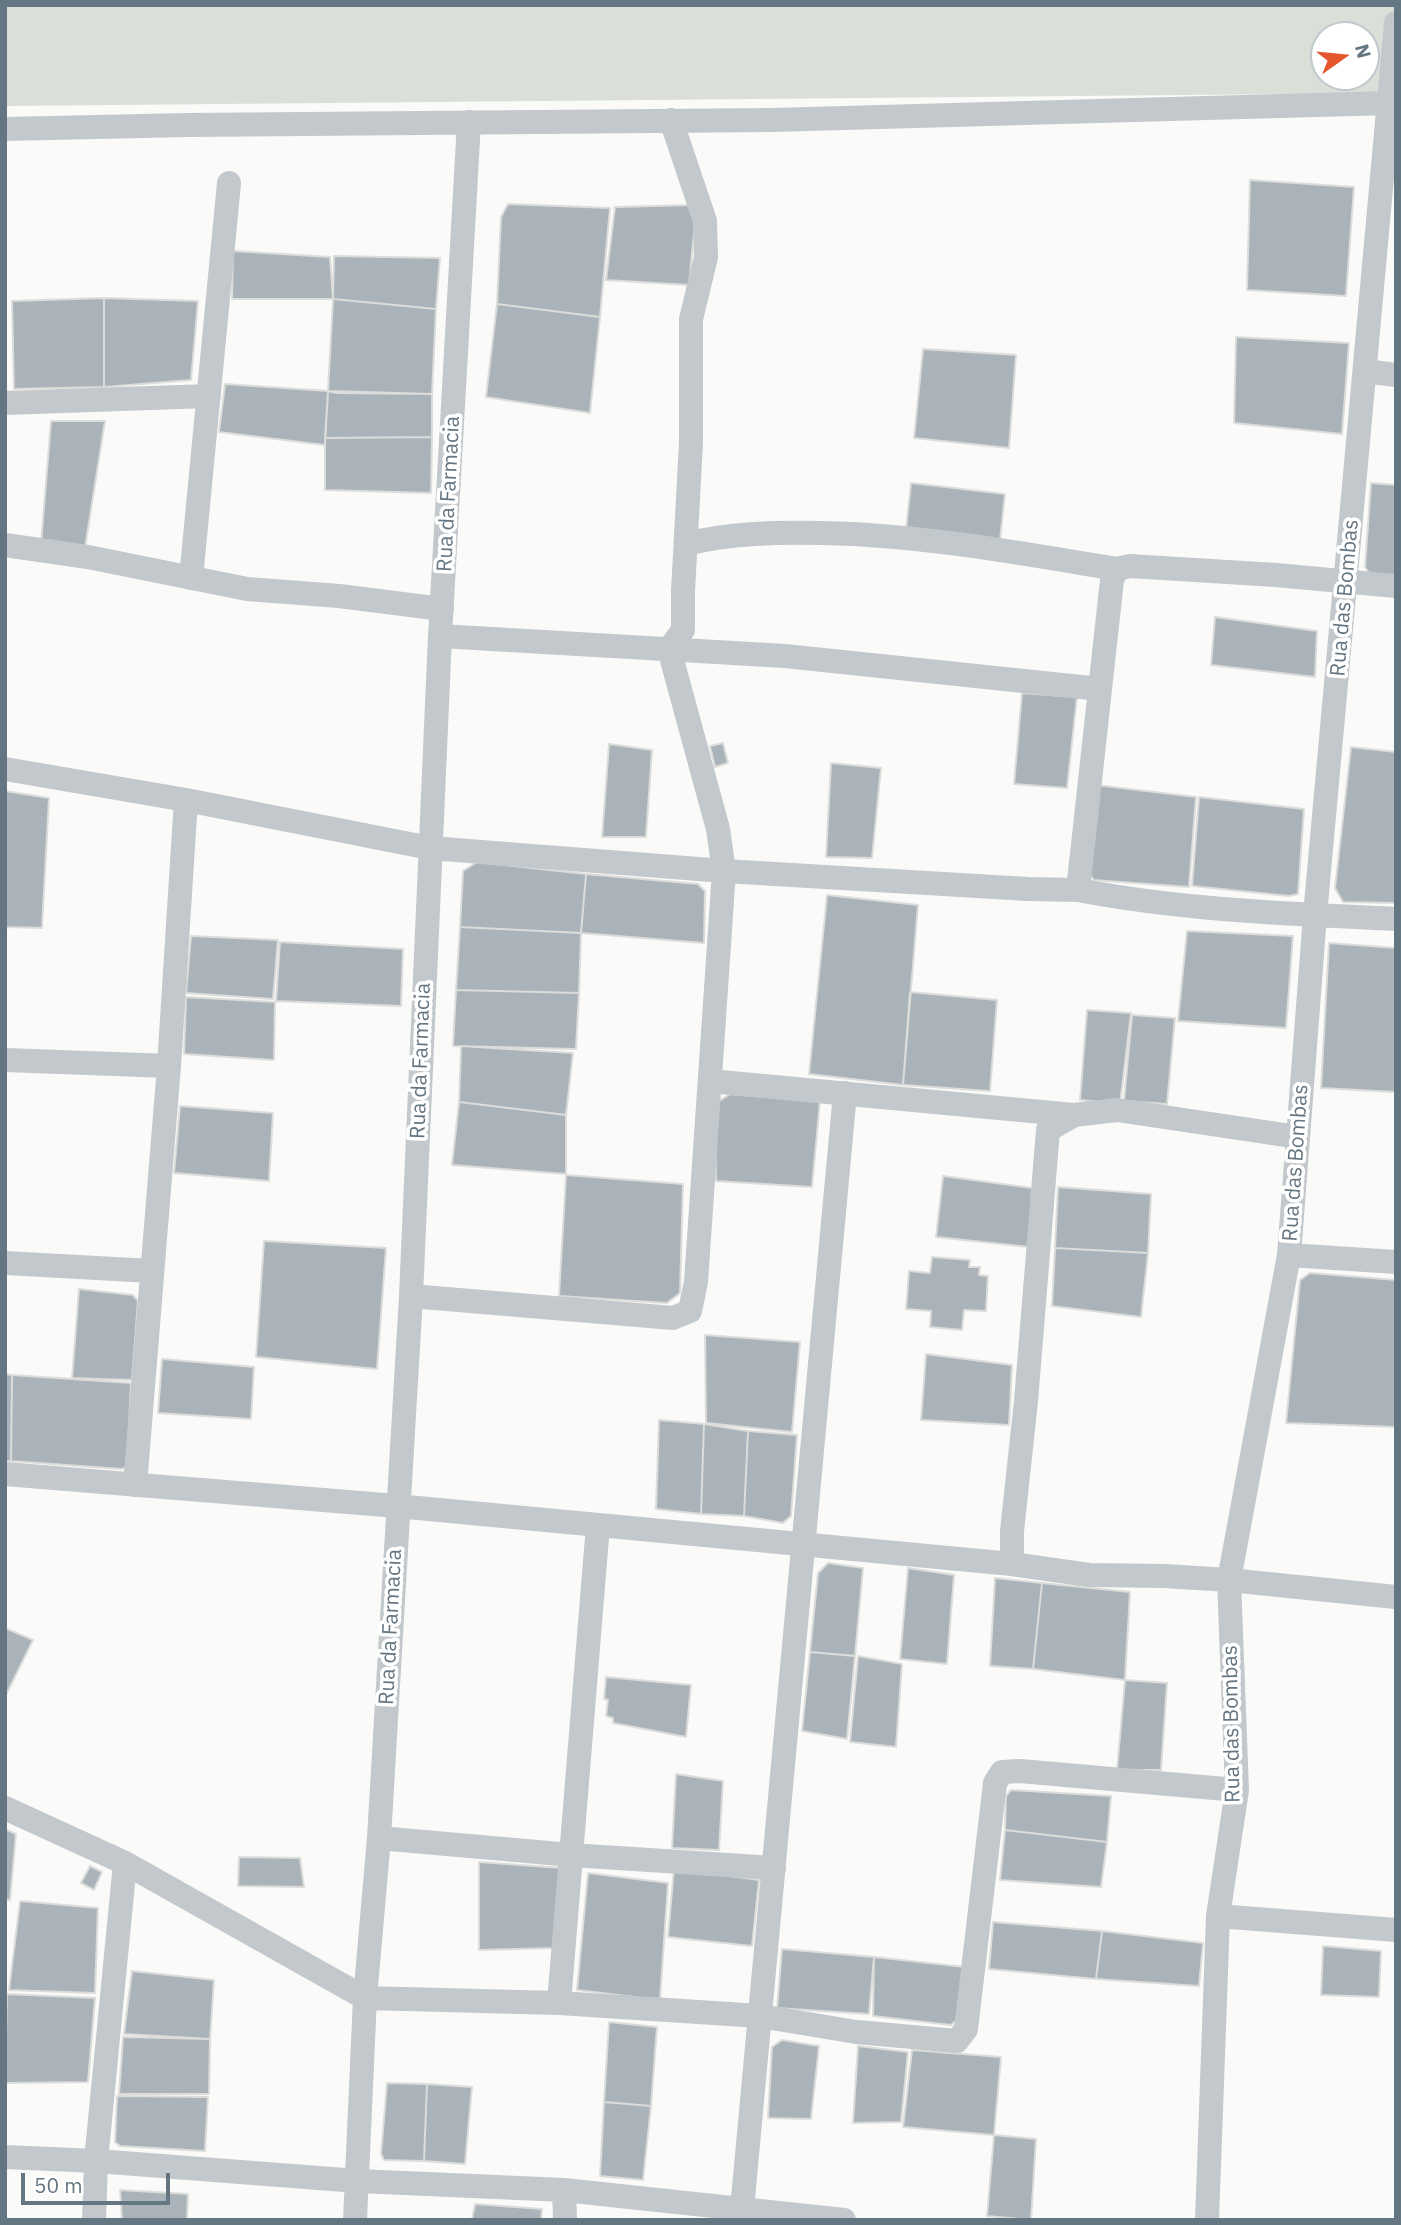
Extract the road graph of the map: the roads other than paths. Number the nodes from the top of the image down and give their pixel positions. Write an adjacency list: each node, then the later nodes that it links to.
1 (1396, 23): 2 (street, Rua das Bombas)
2 (1389, 103): 3 (street); 6 (street, Rua das Bombas)
3 (671, 120): 4 (street); 12 (street)
4 (469, 122): 5 (street); 18 (street, Rua da Farmacia)
5 (5, 129)
6 (1389, 172): 8 (street, Rua das Bombas)
7 (229, 183): 10 (street)
8 (1365, 371): 9 (street); 16 (street, Rua das Bombas)
9 (1396, 375)
10 (209, 396): 11 (street); 15 (street)
11 (5, 403)
12 (685, 544): 14 (street); 20 (street)
13 (5, 545): 15 (street)
14 (1118, 569): 16 (street); 21 (street)
15 (191, 578): 18 (street)
16 (1346, 582): 17 (street); 27 (street, Rua das Bombas)
17 (1396, 586)
18 (442, 608): 19 (street, Rua da Farmacia)
19 (440, 636): 20 (street); 24 (street, Rua da Farmacia)
20 (669, 649): 21 (street); 25 (street)
21 (1100, 689): 26 (street)
22 (5, 769): 23 (street)
23 (186, 800): 24 (street); 30 (street)
24 (430, 848): 25 (street); 39 (street, Rua da Farmacia)
25 (724, 871): 26 (street); 31 (street)
26 (1078, 890): 27 (street)
27 (1315, 915): 28 (street); 34 (street, Rua das Bombas)
28 (1396, 919)
29 (5, 1060): 30 (street)
30 (169, 1066): 38 (street)
31 (710, 1081): 32 (street); 39 (street)
32 (845, 1093): 33 (street); 44 (street)
33 (1074, 1115): 34 (street); 45 (street)
34 (1298, 1137): 35 (street, Rua das Bombas)
35 (1289, 1255): 36 (street); 46 (street, Rua das Bombas)
36 (1396, 1262)
37 (5, 1263): 38 (street)
38 (152, 1271): 41 (street)
39 (411, 1296): 42 (street, Rua da Farmacia)
40 (5, 1474): 41 (street)
41 (135, 1485): 42 (street)
42 (397, 1506): 43 (street); 50 (street, Rua da Farmacia)
43 (598, 1525): 44 (street); 51 (street)
44 (805, 1545): 45 (street); 53 (street)
45 (1012, 1564): 46 (street)
46 (1229, 1580): 47 (street); 48 (street, Rua das Bombas)
47 (1396, 1597)
48 (1237, 1790): 54 (street, Rua das Bombas); 58 (street)
49 (5, 1808): 52 (street)
50 (379, 1838): 51 (street); 56 (street, Rua da Farmacia)
51 (571, 1855): 53 (street); 57 (street)
52 (125, 1863): 56 (street); 60 (street)
53 (774, 1868): 58 (street)
54 (1218, 1916): 55 (street); 68 (street, Rua das Bombas)
55 (1396, 1930)
56 (365, 1998): 57 (street); 61 (street, Rua da Farmacia)
57 (559, 2003): 58 (street)
58 (760, 2016): 63 (street)
59 (5, 2157): 60 (street)
60 (96, 2161): 61 (street); 64 (street)
61 (358, 2181): 62 (street); 65 (street)
62 (564, 2190): 63 (street); 66 (street)
63 (741, 2213): 67 (street)
64 (94, 2220)
65 (355, 2220)
66 (565, 2220)
67 (844, 2220)
68 (1207, 2220)

